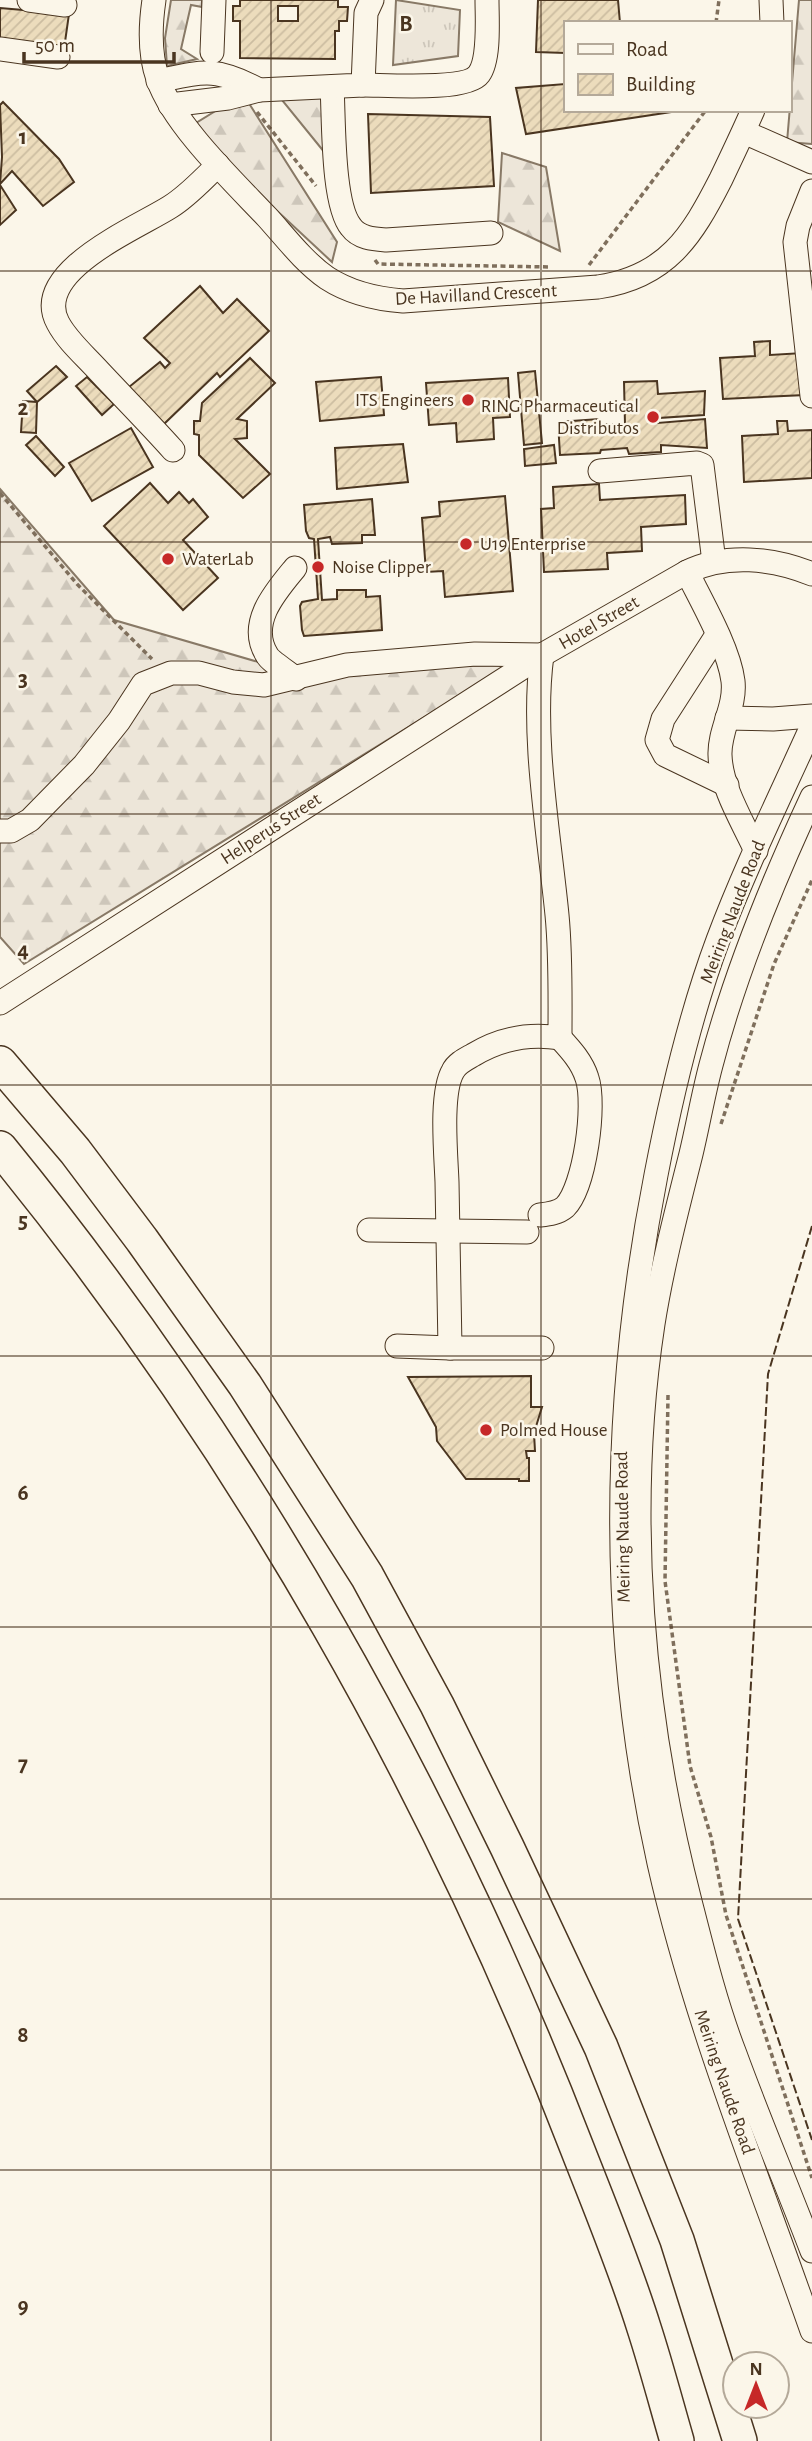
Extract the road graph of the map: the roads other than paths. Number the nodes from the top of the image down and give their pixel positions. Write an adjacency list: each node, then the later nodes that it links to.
1 (29, 0): 7 (street)
2 (154, 0): 12 (street, De Havilland Crescent)
3 (214, 0): 10 (street)
4 (372, 0): 13 (street)
5 (487, 0): 13 (street)
6 (771, 0): 8 (street)
7 (65, 5)
8 (772, 21)
9 (0, 49): 11 (street)
10 (212, 52)
11 (58, 57)
12 (159, 81): 15 (street); 16 (street, De Havilland Crescent)
13 (363, 85): 14 (street)
14 (332, 87): 15 (street); 22 (street)
15 (251, 92): 16 (street)
16 (170, 105): 20 (street, De Havilland Crescent)
17 (752, 112): 18 (street, De Havilland Crescent)
18 (744, 132): 19 (street); 20 (street, De Havilland Crescent)
19 (812, 162)
20 (218, 165): 24 (street)
21 (812, 191): 23 (street)
22 (491, 233)
23 (812, 396)
24 (173, 450)
25 (600, 471): 26 (street)
26 (714, 562): 28 (street, Hotel Street); 29 (street, Hotel Street)
27 (295, 568): 33 (street)
28 (803, 570): 30 (street)
29 (687, 572): 31 (street); 32 (street, Hotel Street)
30 (812, 582)
31 (717, 635): 35 (street); 37 (street)
32 (542, 655): 33 (street, Hotel Street); 41 (street, Helperus Street); 42 (street)
33 (296, 679): 39 (street, Hotel Street)
34 (812, 716): 35 (street)
35 (727, 718): 37 (street)
36 (812, 726): 40 (street, Meiring Naude Road)
37 (727, 785): 40 (street)
38 (812, 797): 50 (street, Meiring Naude Road)
39 (0, 831)
40 (756, 851): 51 (street, Meiring Naude Road)
41 (0, 1003)
42 (560, 1038): 46 (street); 46 (street)
43 (0, 1063): 53 (highway)
44 (0, 1148): 52 (highway)
45 (369, 1230): 46 (street)
46 (448, 1231): 48 (street)
47 (397, 1346): 48 (street)
48 (450, 1348): 49 (street)
49 (542, 1348)
50 (812, 2251)
51 (812, 2331)
52 (677, 2441)
53 (740, 2441)

